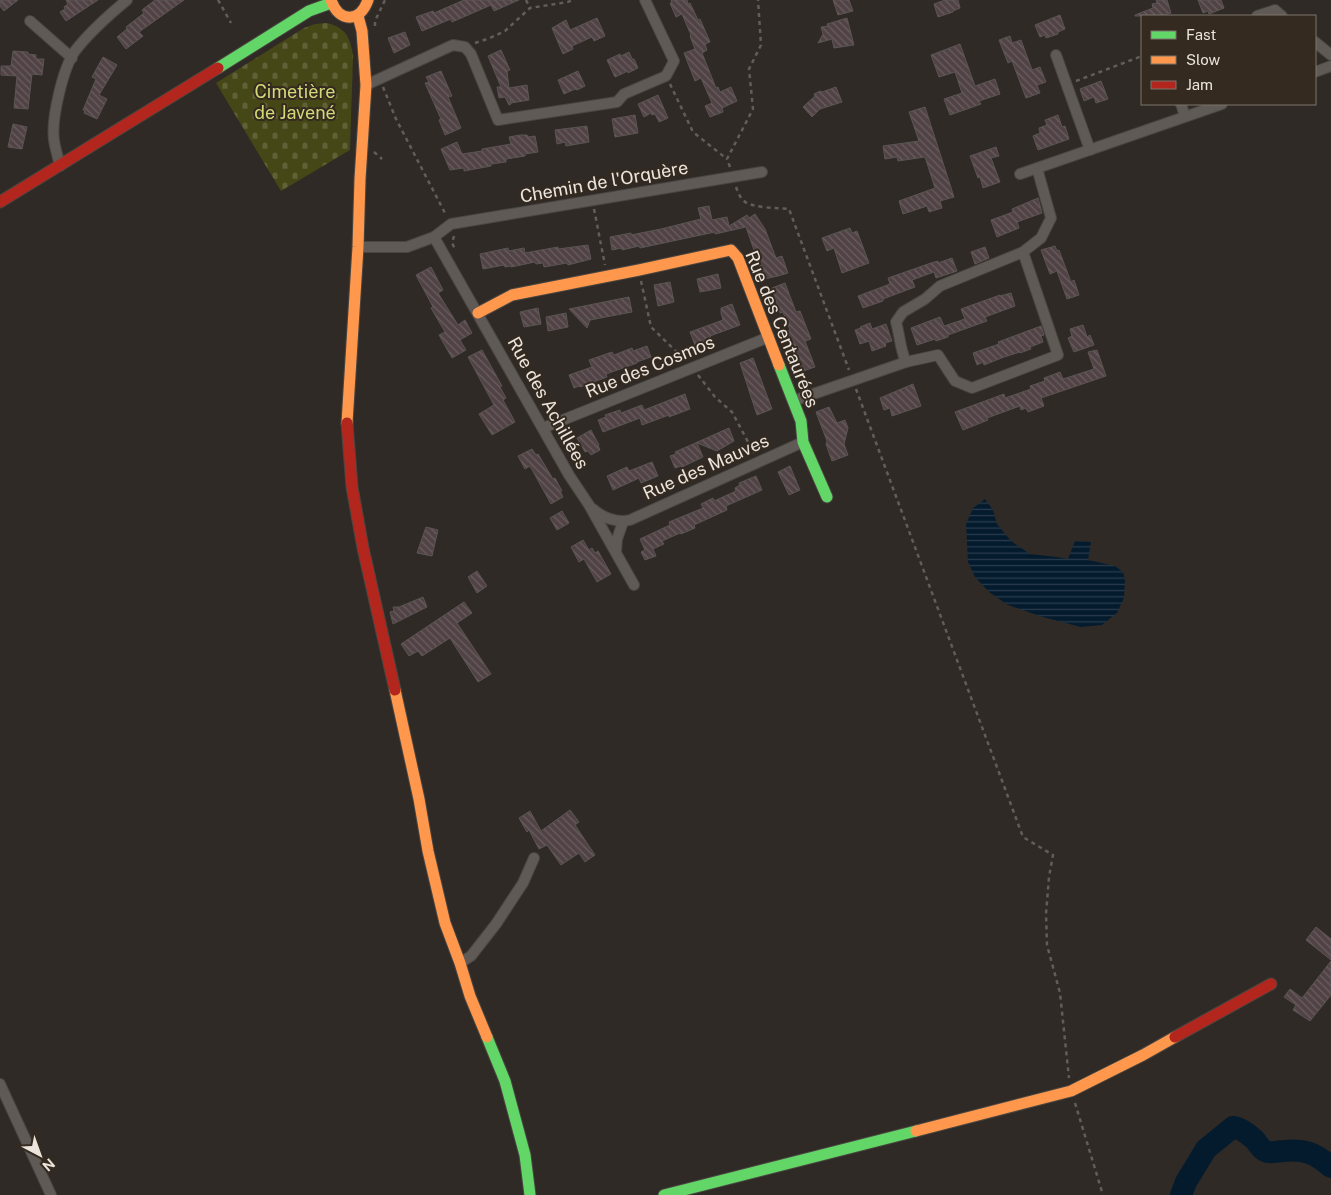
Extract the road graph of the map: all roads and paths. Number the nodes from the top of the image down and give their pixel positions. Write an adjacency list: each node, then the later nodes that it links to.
1 (127, 0): 22 (street)
2 (218, 0): 15 (path)
3 (368, 0): 13 (street)
4 (526, 0): 10 (path)
5 (572, 0): 10 (path)
6 (646, 0): 25 (street)
7 (758, 0): 31 (path)
8 (331, 1): 13 (street); 35 (street)
9 (386, 1): 16 (path)
10 (530, 8): 18 (path)
11 (1261, 15): 12 (street)
12 (1281, 15)
13 (358, 16): 28 (street)
14 (30, 21): 22 (street)
15 (231, 23)
16 (374, 30)
17 (1316, 43): 20 (street)
18 (465, 47): 25 (street); 26 (street)
19 (1056, 55): 27 (street)
20 (1331, 55)
21 (1141, 56): 27 (path)
22 (72, 58): 35 (street)
23 (1331, 66): 24 (street)
24 (1316, 72)
25 (666, 76): 34 (path)
26 (379, 79): 28 (street); 42 (path)
27 (1066, 84): 33 (street)
28 (366, 85): 44 (street)
29 (1181, 105): 32 (street)
30 (1219, 105): 32 (street)
31 (752, 109)
32 (1185, 116): 33 (street)
33 (1090, 150): 36 (street)
34 (727, 159)
35 (60, 166): 39 (street)
36 (1037, 168): 38 (street); 45 (street)
37 (762, 172): 40 (street, Chemin de l'Orquère)
38 (1020, 174)
39 (1, 199)
40 (592, 201): 42 (street, Chemin de l'Orquère); 47 (path)
41 (789, 209): 51 (path)
42 (451, 224): 43 (street); 46 (path)
43 (434, 237): 44 (street); 48 (street, Rue des Achillées)
44 (358, 247): 63 (street)
45 (1023, 252): 50 (street); 50 (street)
46 (457, 255)
47 (608, 276): 48 (street, Rue des Centaurées); 49 (street, Rue des Centaurées)
48 (478, 313): 53 (street, Rue des Achillées)
49 (769, 337): 52 (street, Rue des Centaurées); 53 (street, Rue des Cosmos)
50 (906, 362): 51 (street)
51 (852, 380): 52 (street); 66 (path)
52 (793, 401): 54 (street, Rue des Centaurées)
53 (543, 428): 58 (street, Rue des Achillées)
54 (803, 442): 57 (street, Rue des Centaurées); 59 (street, Rue des Mauves)
55 (761, 450): 56 (path)
56 (754, 453)
57 (827, 497)
58 (589, 506): 59 (street); 60 (street, Rue des Achillées)
59 (623, 522): 60 (street)
60 (616, 552): 61 (street, Rue des Achillées)
61 (634, 584)
62 (534, 858): 63 (street)
63 (460, 963): 68 (street)
64 (1271, 984): 66 (street)
65 (0, 1084): 67 (street)
66 (1071, 1091): 69 (street); 70 (path)
67 (50, 1195)
68 (530, 1195)
69 (664, 1195)
70 (1103, 1195)

